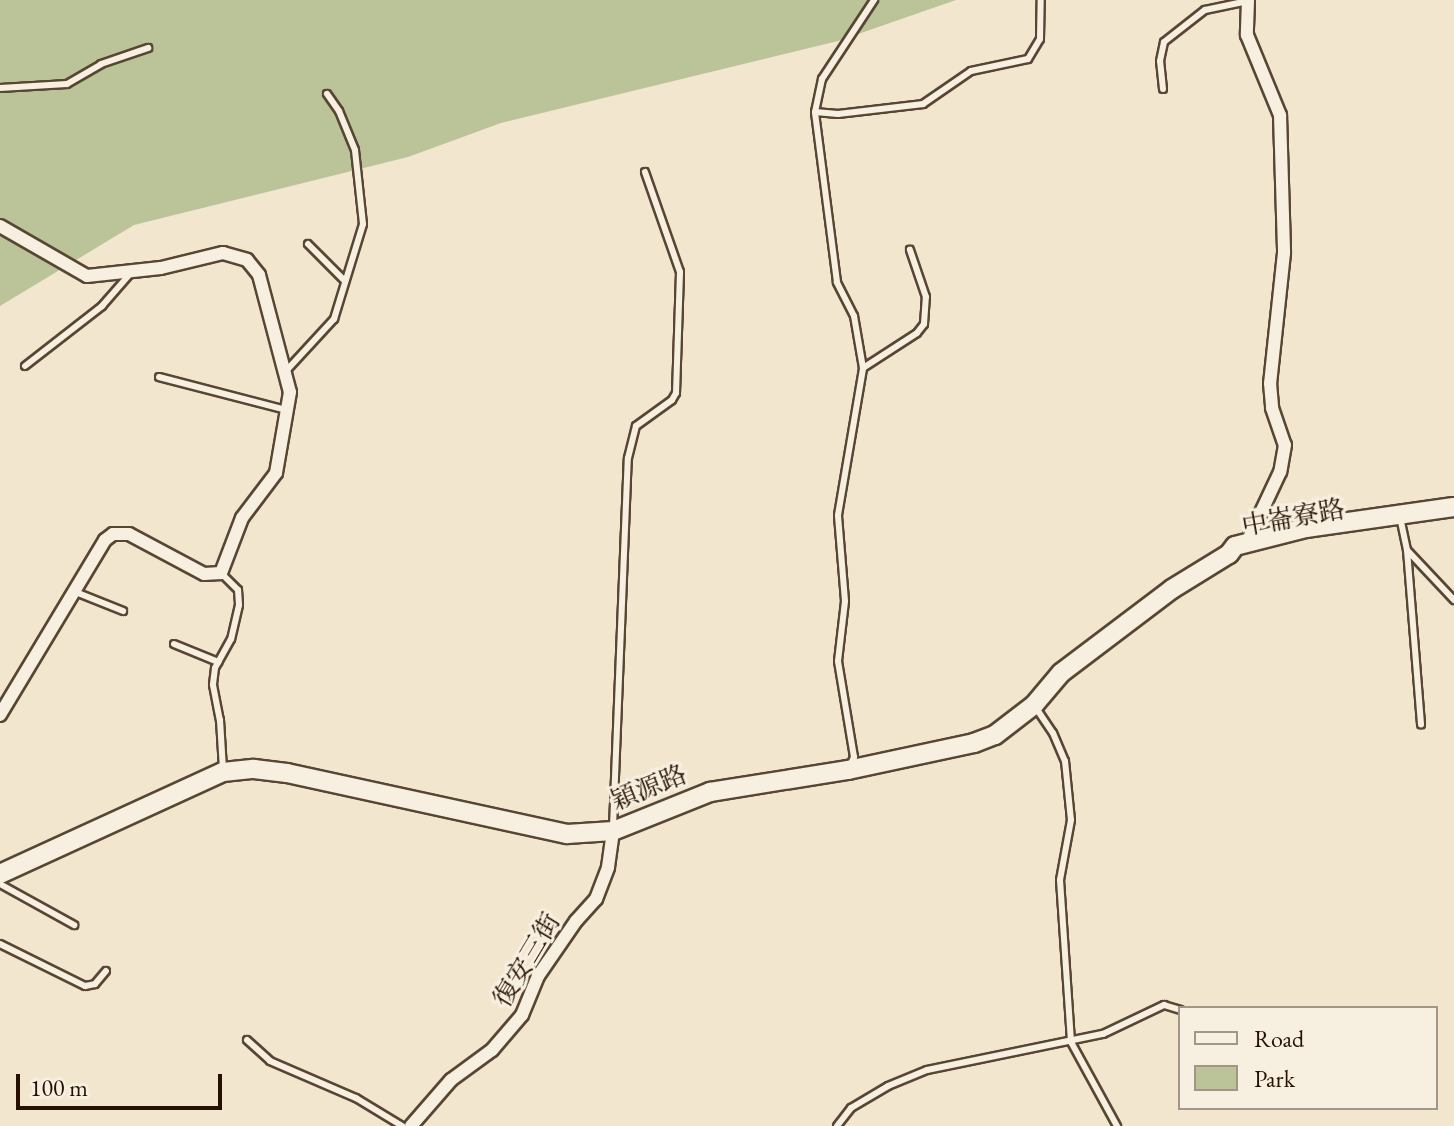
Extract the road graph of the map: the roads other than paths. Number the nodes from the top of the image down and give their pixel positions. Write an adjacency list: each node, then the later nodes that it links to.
1 (874, 0): 8 (lane)
2 (1041, 0): 8 (lane)
3 (1248, 1): 6 (lane); 23 (street)
4 (148, 48): 5 (lane)
5 (0, 88)
6 (1163, 89)
7 (327, 94): 14 (lane)
8 (815, 112): 16 (lane)
9 (645, 172): 37 (lane)
10 (0, 226): 13 (street)
11 (308, 244): 14 (lane)
12 (910, 250): 16 (lane)
13 (131, 272): 15 (lane); 17 (street)
14 (345, 281): 17 (lane)
15 (25, 366)
16 (863, 368): 35 (lane)
17 (286, 371): 19 (street)
18 (159, 377): 19 (lane)
19 (287, 410): 26 (street)
20 (1454, 507): 22 (street, 中崙寮路)
21 (1454, 518): 22 (street, 中崙寮路)
22 (1401, 522): 23 (street, 中崙寮路); 24 (lane); 25 (street, 中崙寮路)
23 (1248, 540): 25 (street, 中崙寮路)
24 (1407, 550): 28 (lane); 34 (lane)
25 (1229, 554): 32 (street, 穎源路)
26 (221, 573): 27 (street); 31 (lane)
27 (73, 591): 29 (lane); 33 (street)
28 (1454, 600)
29 (123, 611)
30 (174, 644): 31 (lane)
31 (218, 662): 36 (lane)
32 (1034, 705): 35 (street, 穎源路); 45 (lane)
33 (0, 715)
34 (1421, 724)
35 (848, 770): 37 (street, 穎源路)
36 (223, 772): 37 (street, 穎源路); 38 (street, 穎源路)
37 (613, 831): 47 (street, 復安三街)
38 (0, 874)
39 (0, 884): 40 (lane)
40 (74, 925)
41 (0, 944): 42 (lane)
42 (106, 971)
43 (1178, 1009): 45 (lane)
44 (247, 1040): 46 (lane)
45 (1071, 1042): 48 (lane); 49 (lane)
46 (402, 1126)
47 (411, 1126)
48 (837, 1126)
49 (1117, 1126)

